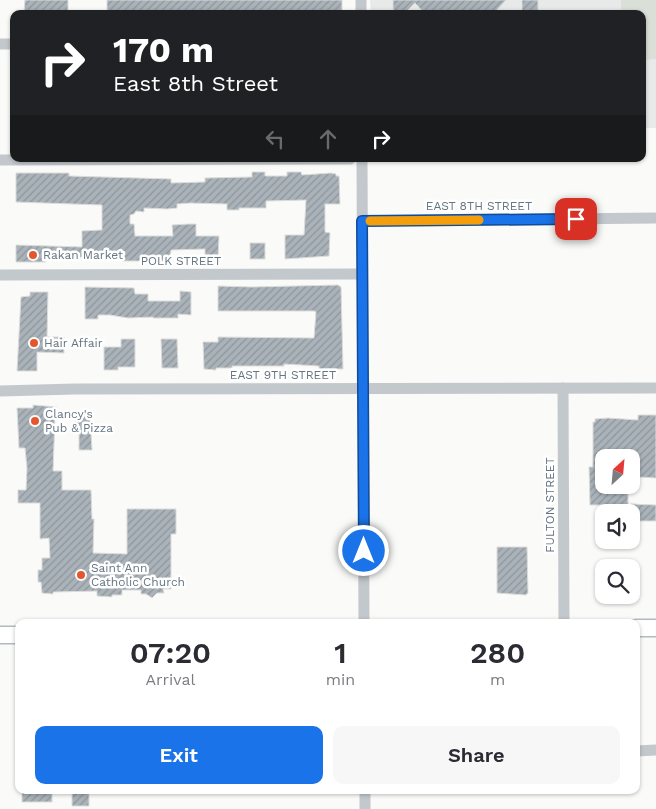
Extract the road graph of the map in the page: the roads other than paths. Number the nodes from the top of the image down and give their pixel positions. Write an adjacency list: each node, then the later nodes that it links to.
1 (362, 162): 3 (street)
2 (656, 218): 3 (street, EAST 8TH STREET)
3 (362, 221): 5 (street)
4 (0, 274): 5 (street, POLK STREET)
5 (362, 274): 8 (street)
6 (563, 388): 7 (street, EAST 9TH STREET); 8 (street, EAST 9TH STREET); 11 (street, FULTON STREET)
7 (656, 388)
8 (363, 389): 9 (street, EAST 9TH STREET); 10 (street)
9 (0, 391)
10 (364, 619)
11 (564, 619)
12 (640, 628): 13 (street)
13 (656, 628)
14 (0, 634): 15 (street)
15 (15, 634)
16 (640, 750): 17 (street)
17 (656, 750)
18 (365, 794): 19 (street)
19 (365, 809)

